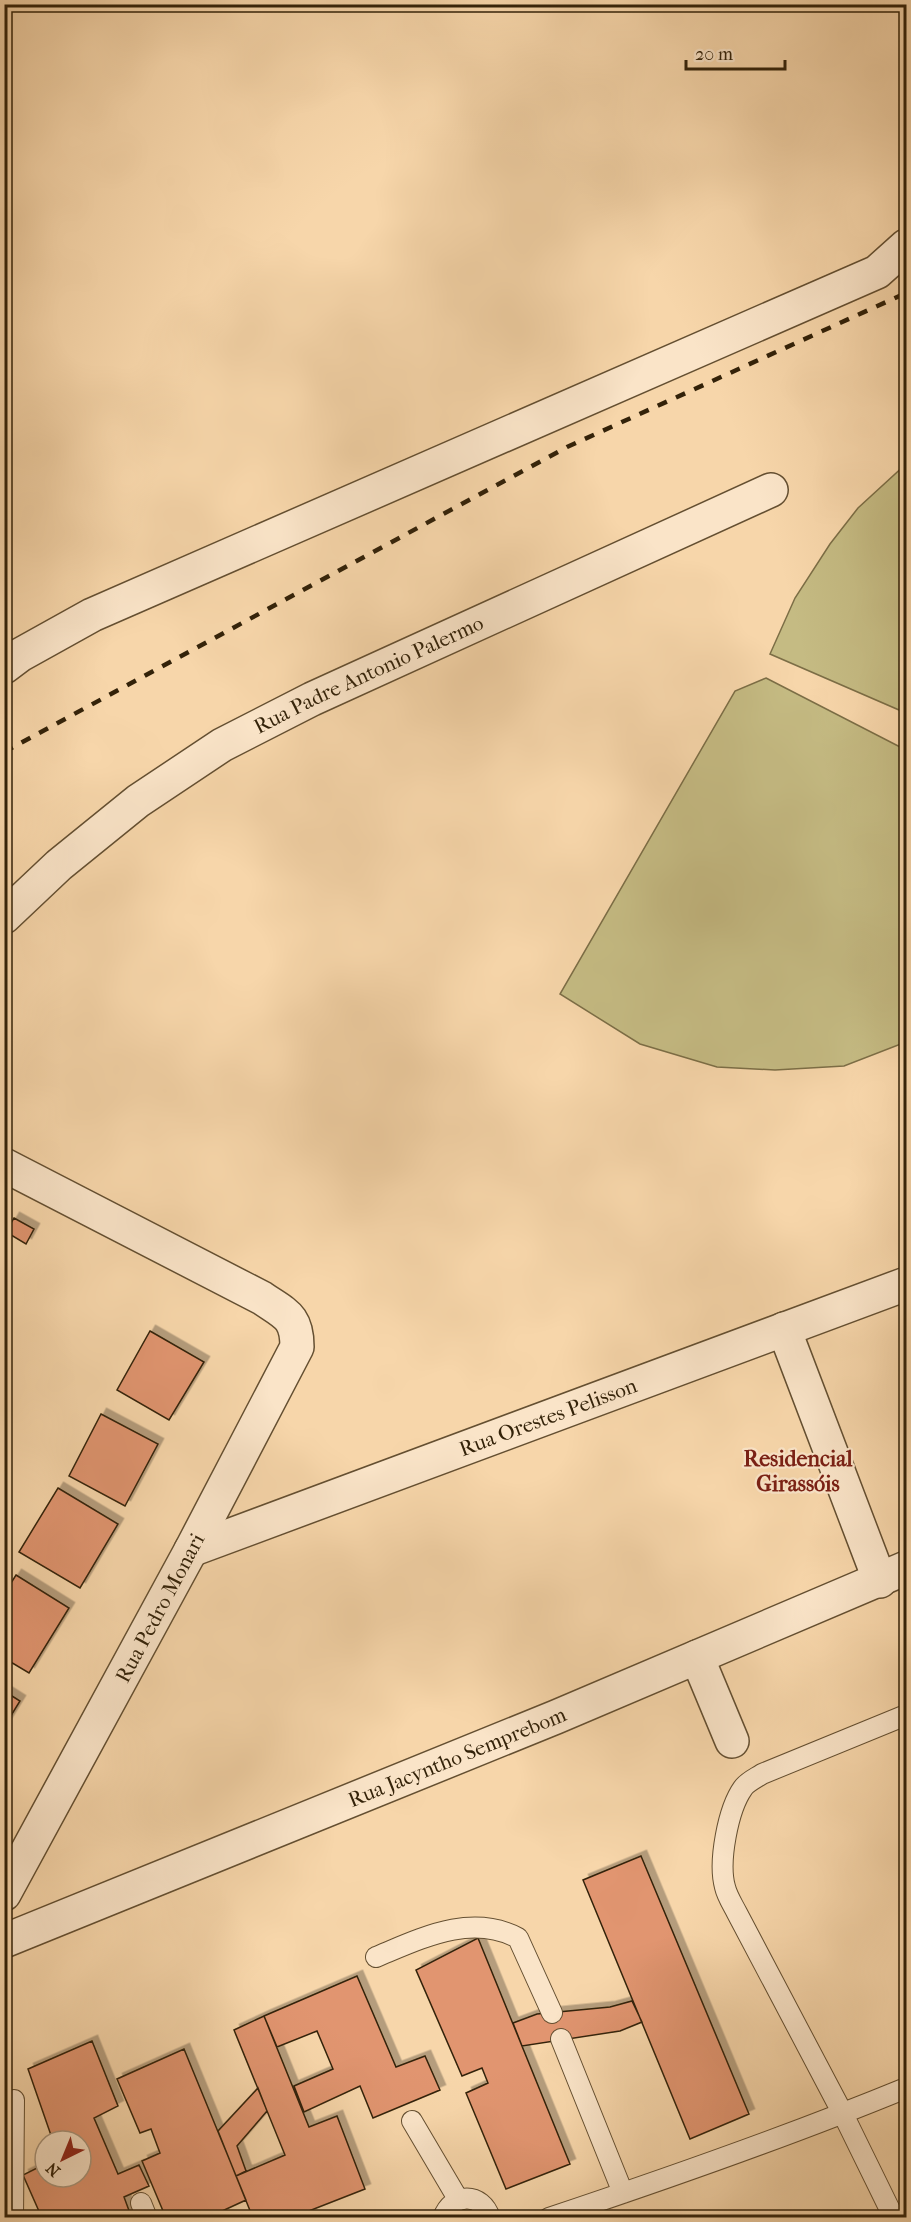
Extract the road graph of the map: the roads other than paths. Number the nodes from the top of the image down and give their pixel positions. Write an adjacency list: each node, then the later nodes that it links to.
1 (906, 246): 3 (street)
2 (771, 490): 4 (street, Rua Padre Antonio Palermo)
3 (4, 667)
4 (4, 917)
5 (4, 1165): 8 (street, Rua Pedro Monari)
6 (906, 1284): 7 (street, Rua Orestes Pelisson)
7 (784, 1329): 8 (street, Rua Orestes Pelisson); 9 (street)
8 (191, 1550): 13 (street, Rua Pedro Monari)
9 (893, 1574): 10 (street, Rua Jacyntho Semprebom)
10 (697, 1657): 12 (street); 14 (street, Rua Jacyntho Semprebom)
11 (906, 1714): 20 (lane)
12 (732, 1741)
13 (4, 1894)
14 (4, 1941)
15 (376, 1956): 16 (lane)
16 (552, 2013)
17 (561, 2039): 22 (lane)
18 (906, 2088): 20 (lane)
19 (14, 2100): 24 (lane)
20 (843, 2114): 22 (lane); 28 (lane)
21 (412, 2121): 23 (lane)
22 (623, 2193): 27 (lane)
23 (458, 2199): 25 (lane); 26 (lane)
24 (13, 2217)
25 (443, 2217)
26 (490, 2217)
27 (549, 2217)
28 (894, 2217)

